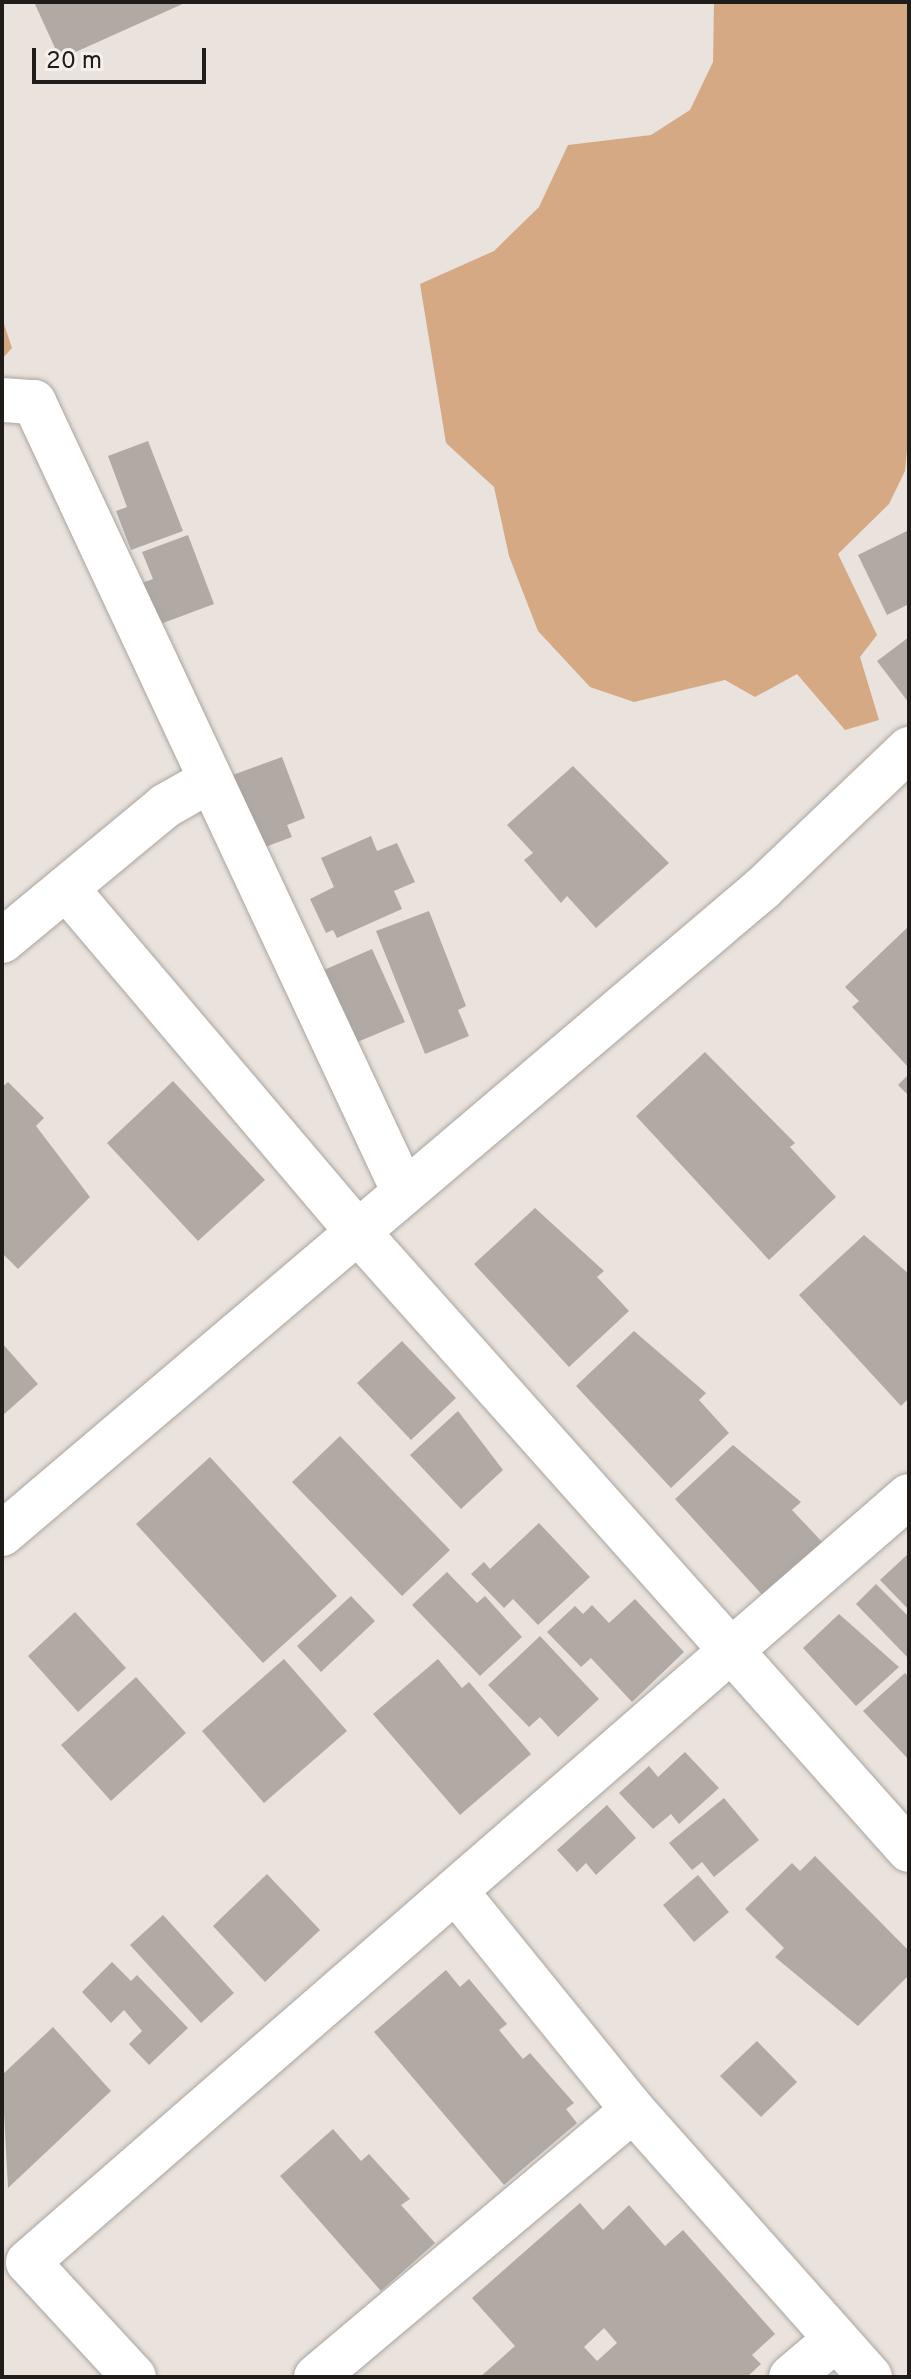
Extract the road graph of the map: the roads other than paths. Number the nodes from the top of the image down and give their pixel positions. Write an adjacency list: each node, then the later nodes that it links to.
1 (2, 400): 3 (street)
2 (909, 749): 6 (street)
3 (209, 781): 4 (street); 6 (street)
4 (66, 888): 5 (street); 7 (street)
5 (2, 941)
6 (402, 1188): 7 (street)
7 (358, 1232): 9 (street); 10 (street)
8 (909, 1496): 10 (street)
9 (2, 1534)
10 (731, 1648): 11 (street); 12 (street)
11 (909, 1850)
12 (458, 1894): 13 (street); 15 (street)
13 (633, 2110): 14 (street); 16 (street)
14 (836, 2339): 17 (street); 18 (street)
15 (134, 2377)
16 (316, 2377)
17 (791, 2377)
18 (870, 2377)

